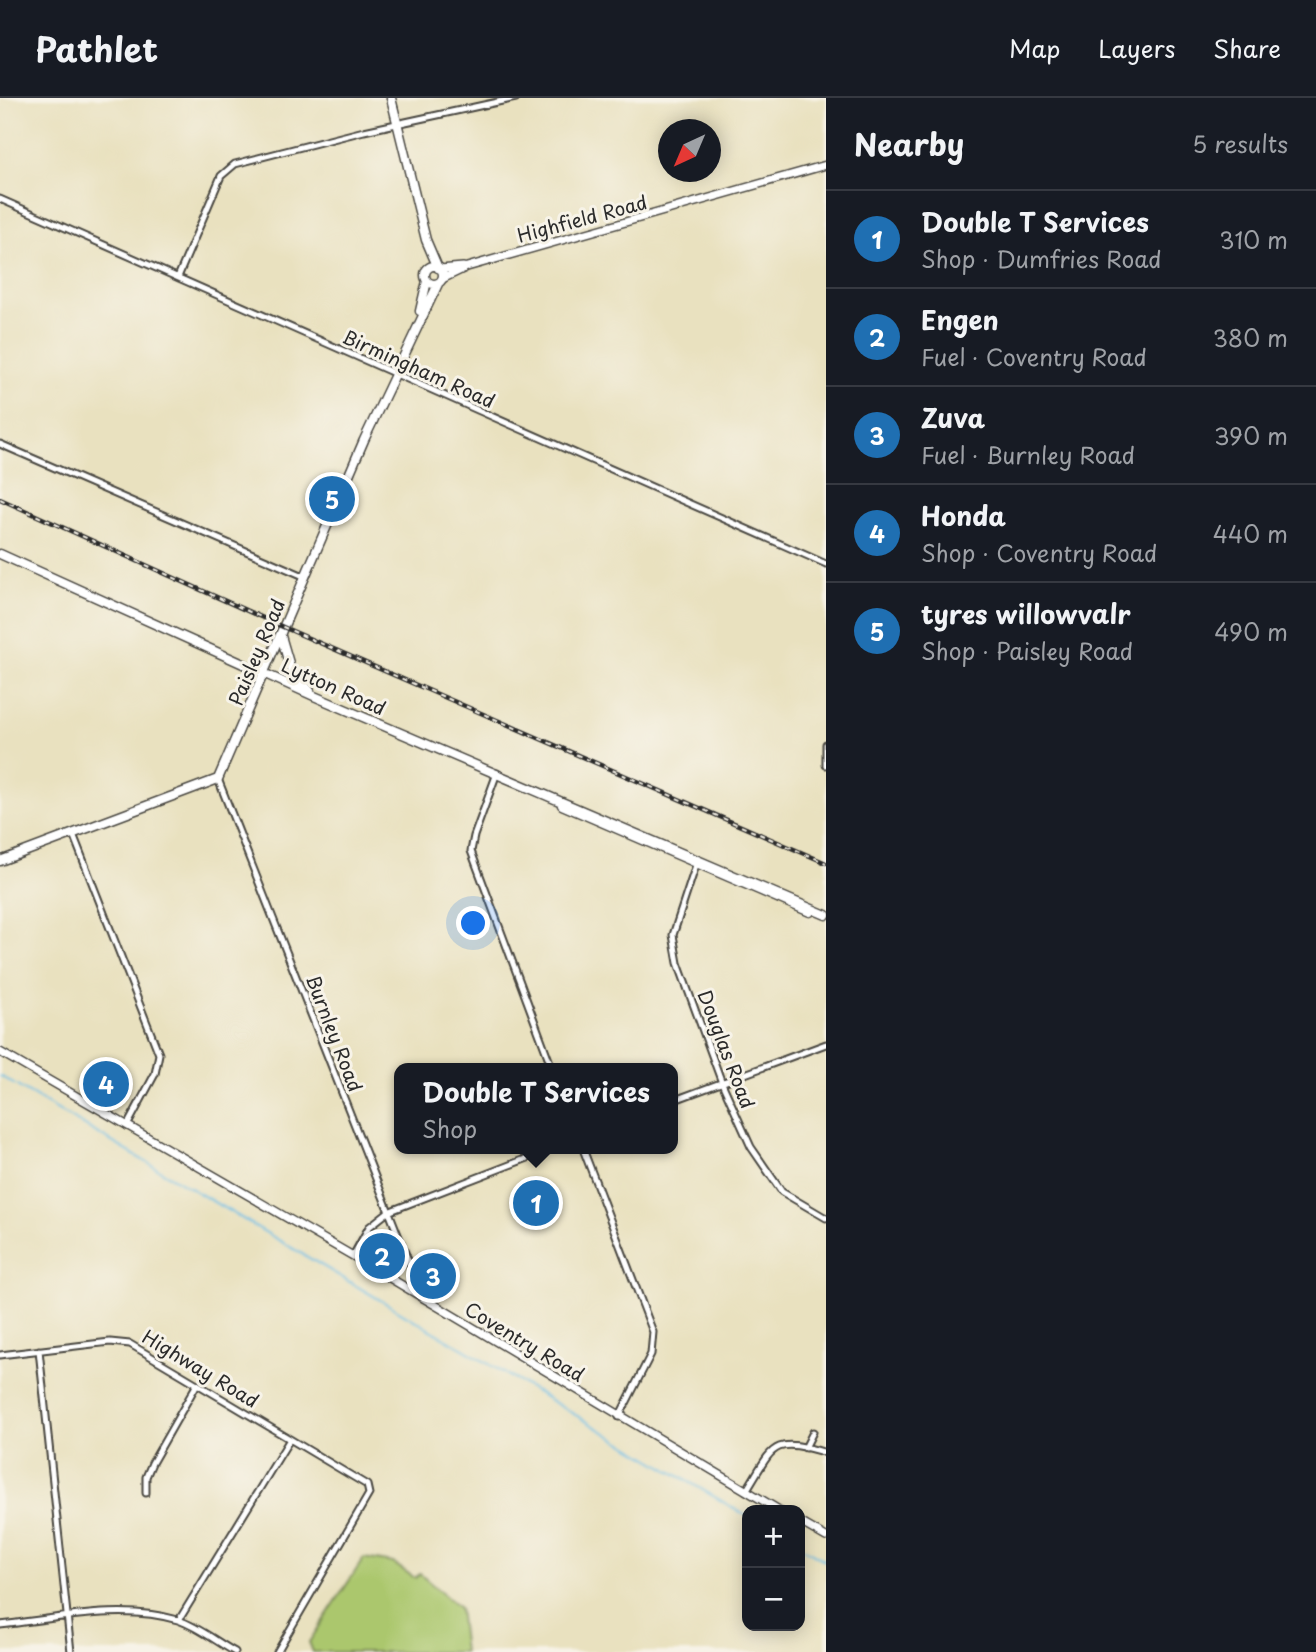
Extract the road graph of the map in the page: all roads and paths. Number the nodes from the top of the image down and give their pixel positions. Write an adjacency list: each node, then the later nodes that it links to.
1 (391, 98): 3 (main road)
2 (516, 98): 3 (street)
3 (396, 123): 6 (main road); 10 (street)
4 (826, 165): 7 (street, Highfield Road)
5 (0, 198): 10 (street, Birmingham Road)
6 (426, 240): 8 (main road); 9 (main road)
7 (467, 267): 8 (street, Highfield Road); 12 (street, Highfield Road)
8 (439, 268): 9 (main road); 12 (main road)
9 (427, 271): 11 (main road, Paisley Road)
10 (178, 277): 14 (street, Birmingham Road)
11 (427, 281): 12 (main road); 13 (main road, Paisley Road)
12 (440, 281): 13 (main road, Paisley Road)
13 (417, 324): 14 (main road, Paisley Road)
14 (394, 375): 17 (street, Birmingham Road); 18 (main road, Paisley Road)
15 (0, 444): 18 (street)
16 (0, 554): 20 (main road, Lytton Road)
17 (826, 564)
18 (306, 577): 19 (main road, Paisley Road)
19 (280, 633): 20 (main road, Paisley Road); 21 (main road)
20 (264, 673): 21 (main road, Lytton Road); 25 (main road, Paisley Road)
21 (314, 696): 24 (main road, Lytton Road)
22 (826, 744): 23 (street)
23 (826, 765)
24 (497, 773): 28 (main road, Lytton Road); 32 (street)
25 (218, 779): 26 (main road); 38 (street, Burnley Road)
26 (73, 834): 27 (main road); 35 (street)
27 (0, 861)
28 (697, 862): 29 (main road, Lytton Road); 33 (street, Douglas Road)
29 (822, 914)
30 (826, 1044): 33 (street)
31 (0, 1052): 35 (street, Coventry Road)
32 (550, 1063)
33 (722, 1083): 34 (street); 39 (street, Douglas Road)
34 (678, 1099)
35 (127, 1126): 40 (street, Coventry Road)
36 (538, 1154): 38 (street)
37 (585, 1154): 45 (street)
38 (388, 1212): 40 (street); 41 (street, Burnley Road)
39 (826, 1218)
40 (353, 1256): 41 (street, Coventry Road)
41 (423, 1298): 45 (street, Coventry Road)
42 (39, 1350): 43 (street, Highway Road); 44 (street, Highway Road); 55 (street)
43 (0, 1355)
44 (197, 1384): 47 (street, Highway Road); 51 (street)
45 (619, 1417): 50 (street, Coventry Road)
46 (813, 1432): 48 (street)
47 (289, 1439): 56 (street); 60 (street, Highway Road)
48 (805, 1448): 49 (street); 50 (street)
49 (825, 1451)
50 (746, 1491): 52 (street, Coventry Road)
51 (146, 1493)
52 (770, 1505)
53 (805, 1525): 54 (street)
54 (826, 1537)
55 (68, 1618): 56 (street); 57 (street); 58 (street)
56 (179, 1620): 59 (street)
57 (0, 1625)
58 (71, 1652)
59 (234, 1652)
60 (277, 1652)

